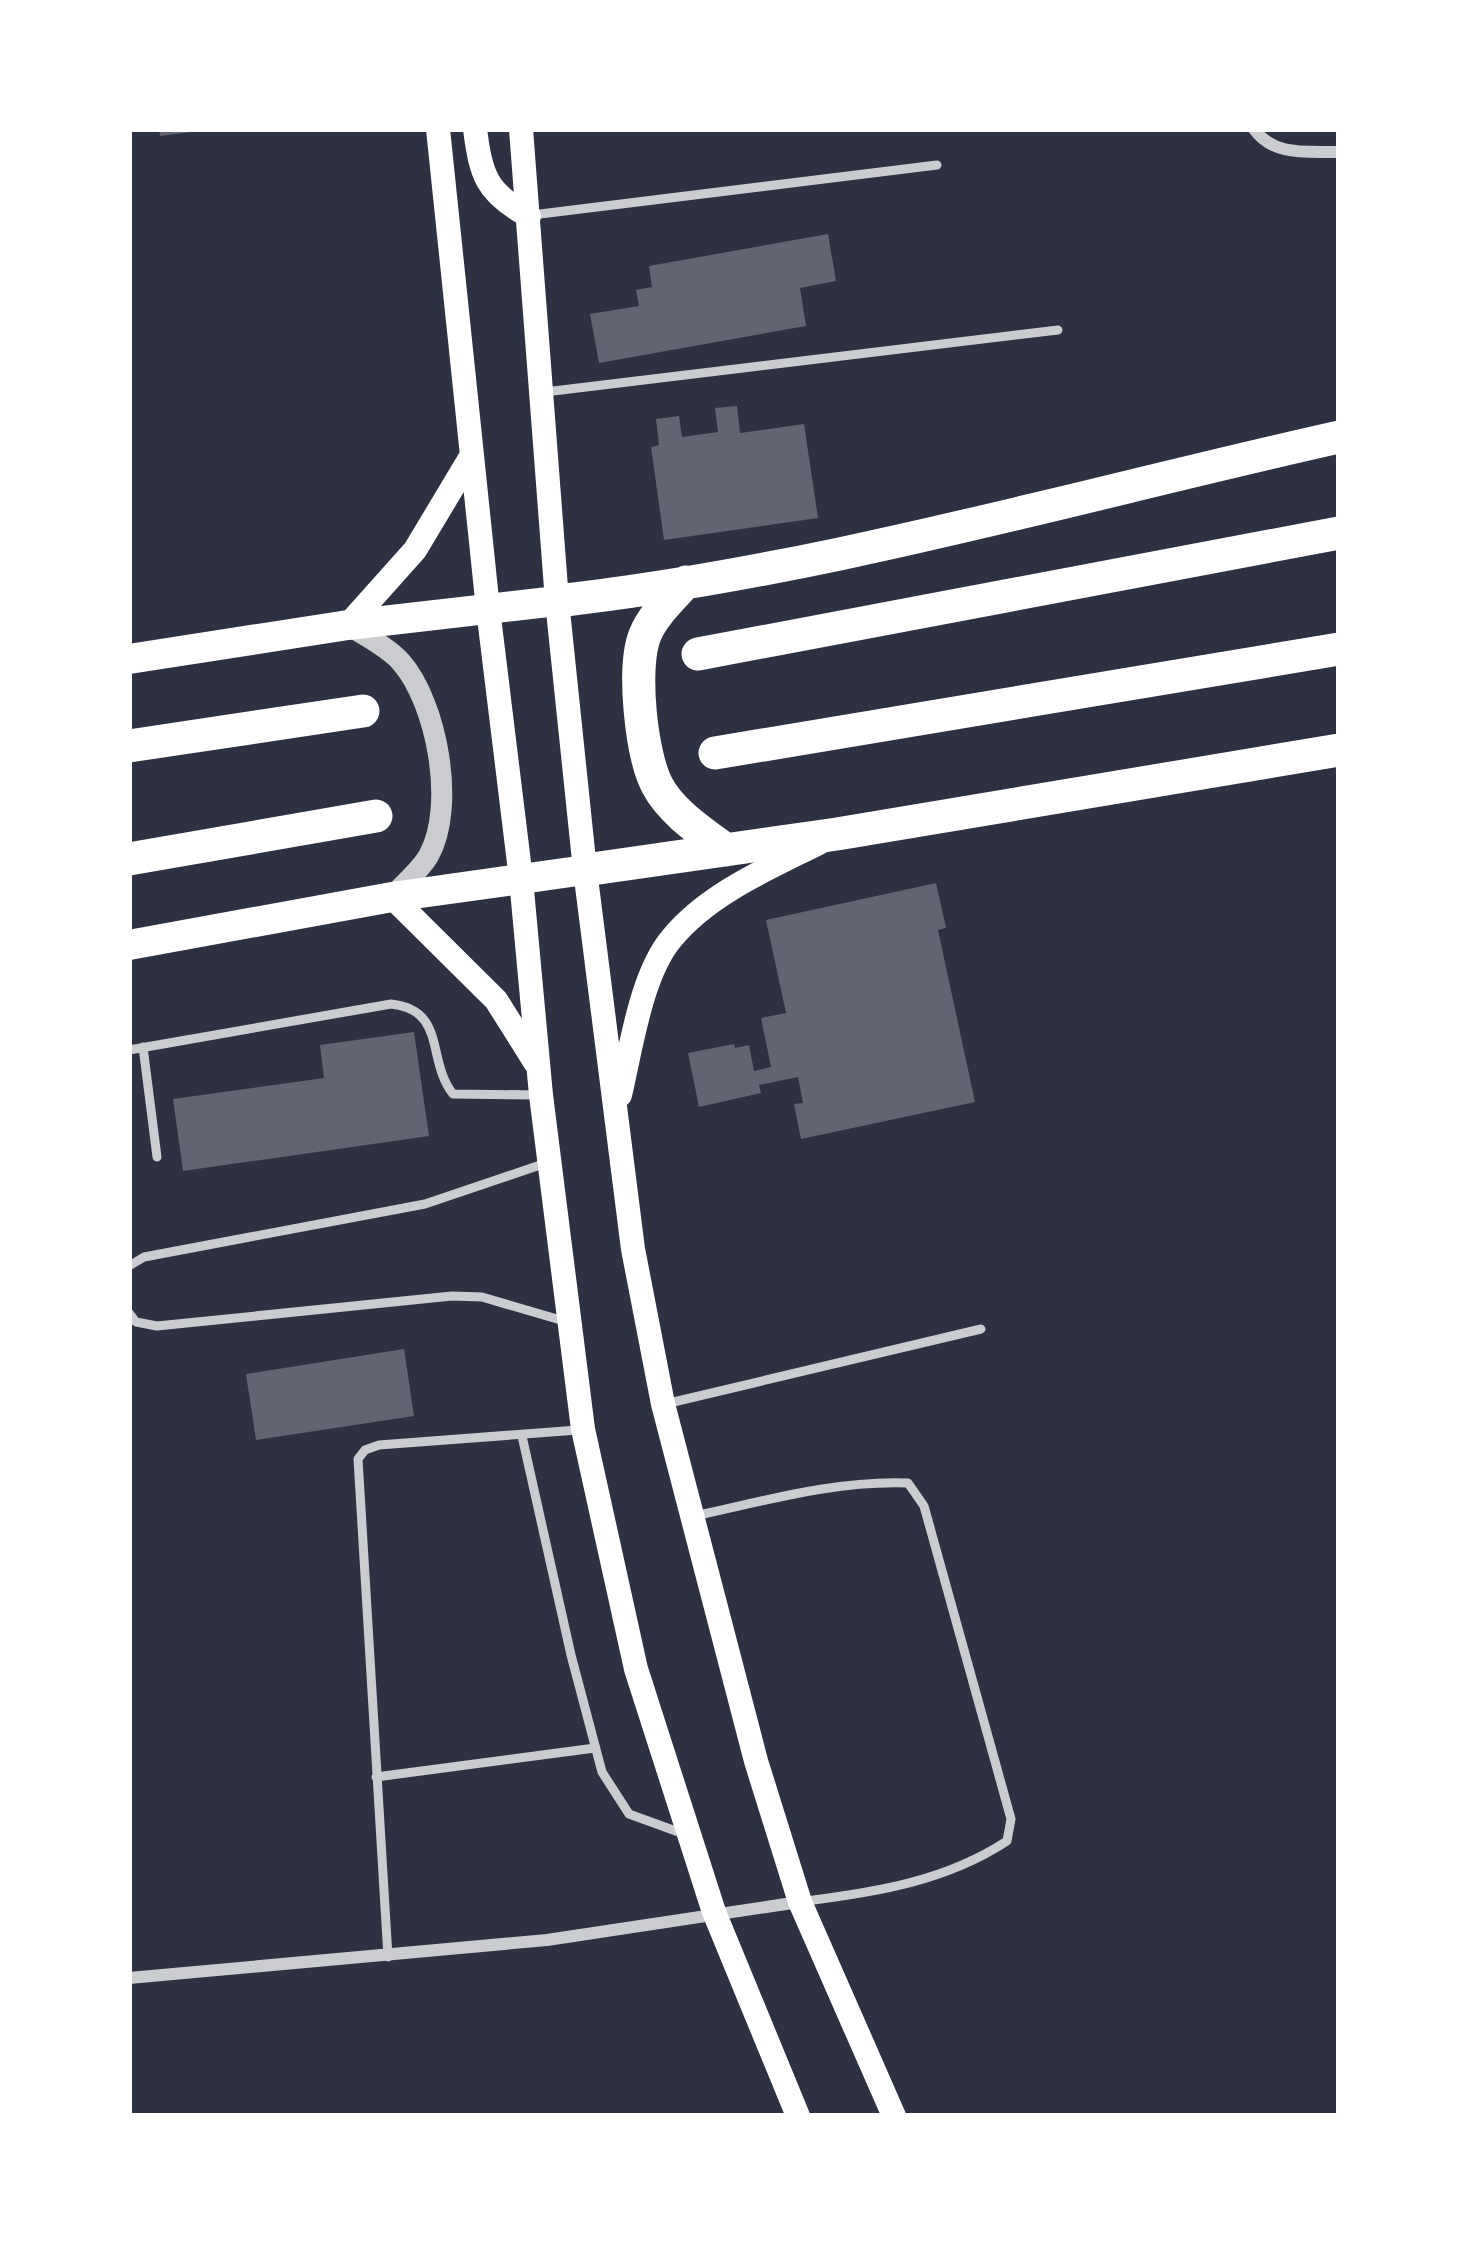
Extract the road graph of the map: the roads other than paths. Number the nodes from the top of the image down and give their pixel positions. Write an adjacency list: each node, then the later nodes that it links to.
1 (438, 129): 11 (main road)
2 (475, 129): 7 (main road)
3 (521, 129): 7 (main road)
4 (1254, 129): 5 (street)
5 (1339, 152)
6 (938, 165): 7 (lane)
7 (529, 216): 9 (main road)
8 (1058, 330): 9 (lane)
9 (539, 392): 14 (main road)
10 (1339, 437): 13 (highway)
11 (474, 453): 15 (main road); 16 (main road)
12 (1339, 532): 18 (highway)
13 (686, 582): 14 (highway); 26 (highway)
14 (557, 601): 15 (main road); 28 (main road)
15 (488, 609): 16 (main road); 29 (main road)
16 (348, 625): 19 (main road); 30 (street)
17 (1339, 649): 23 (highway)
18 (698, 653)
19 (129, 659)
20 (363, 711): 21 (highway)
21 (129, 746)
22 (1339, 750): 25 (highway)
23 (715, 753)
24 (376, 816): 27 (highway)
25 (837, 835): 26 (highway); 36 (main road)
26 (726, 850): 28 (highway)
27 (129, 859)
28 (585, 870): 29 (main road); 36 (main road)
29 (521, 879): 30 (main road); 34 (main road)
30 (392, 897): 31 (main road); 34 (main road)
31 (129, 945)
32 (143, 1047): 33 (lane); 35 (lane); 37 (lane)
33 (129, 1050)
34 (539, 1068): 35 (main road)
35 (541, 1094): 38 (main road)
36 (617, 1109): 43 (main road)
37 (157, 1157)
38 (549, 1162): 39 (lane); 41 (main road)
39 (129, 1266)
40 (129, 1313): 41 (lane)
41 (569, 1323): 44 (main road)
42 (981, 1329): 43 (lane)
43 (663, 1404): 46 (main road)
44 (583, 1430): 45 (lane); 49 (main road)
45 (523, 1436): 47 (lane); 48 (lane)
46 (691, 1516): 50 (main road); 50 (lane)
47 (595, 1748): 48 (lane); 49 (lane)
48 (376, 1777): 52 (lane)
49 (689, 1835): 51 (main road)
50 (800, 1902): 51 (street); 55 (main road)
51 (714, 1912): 52 (street); 54 (main road)
52 (388, 1957): 53 (street)
53 (129, 1978)
54 (798, 2116)
55 (894, 2116)

